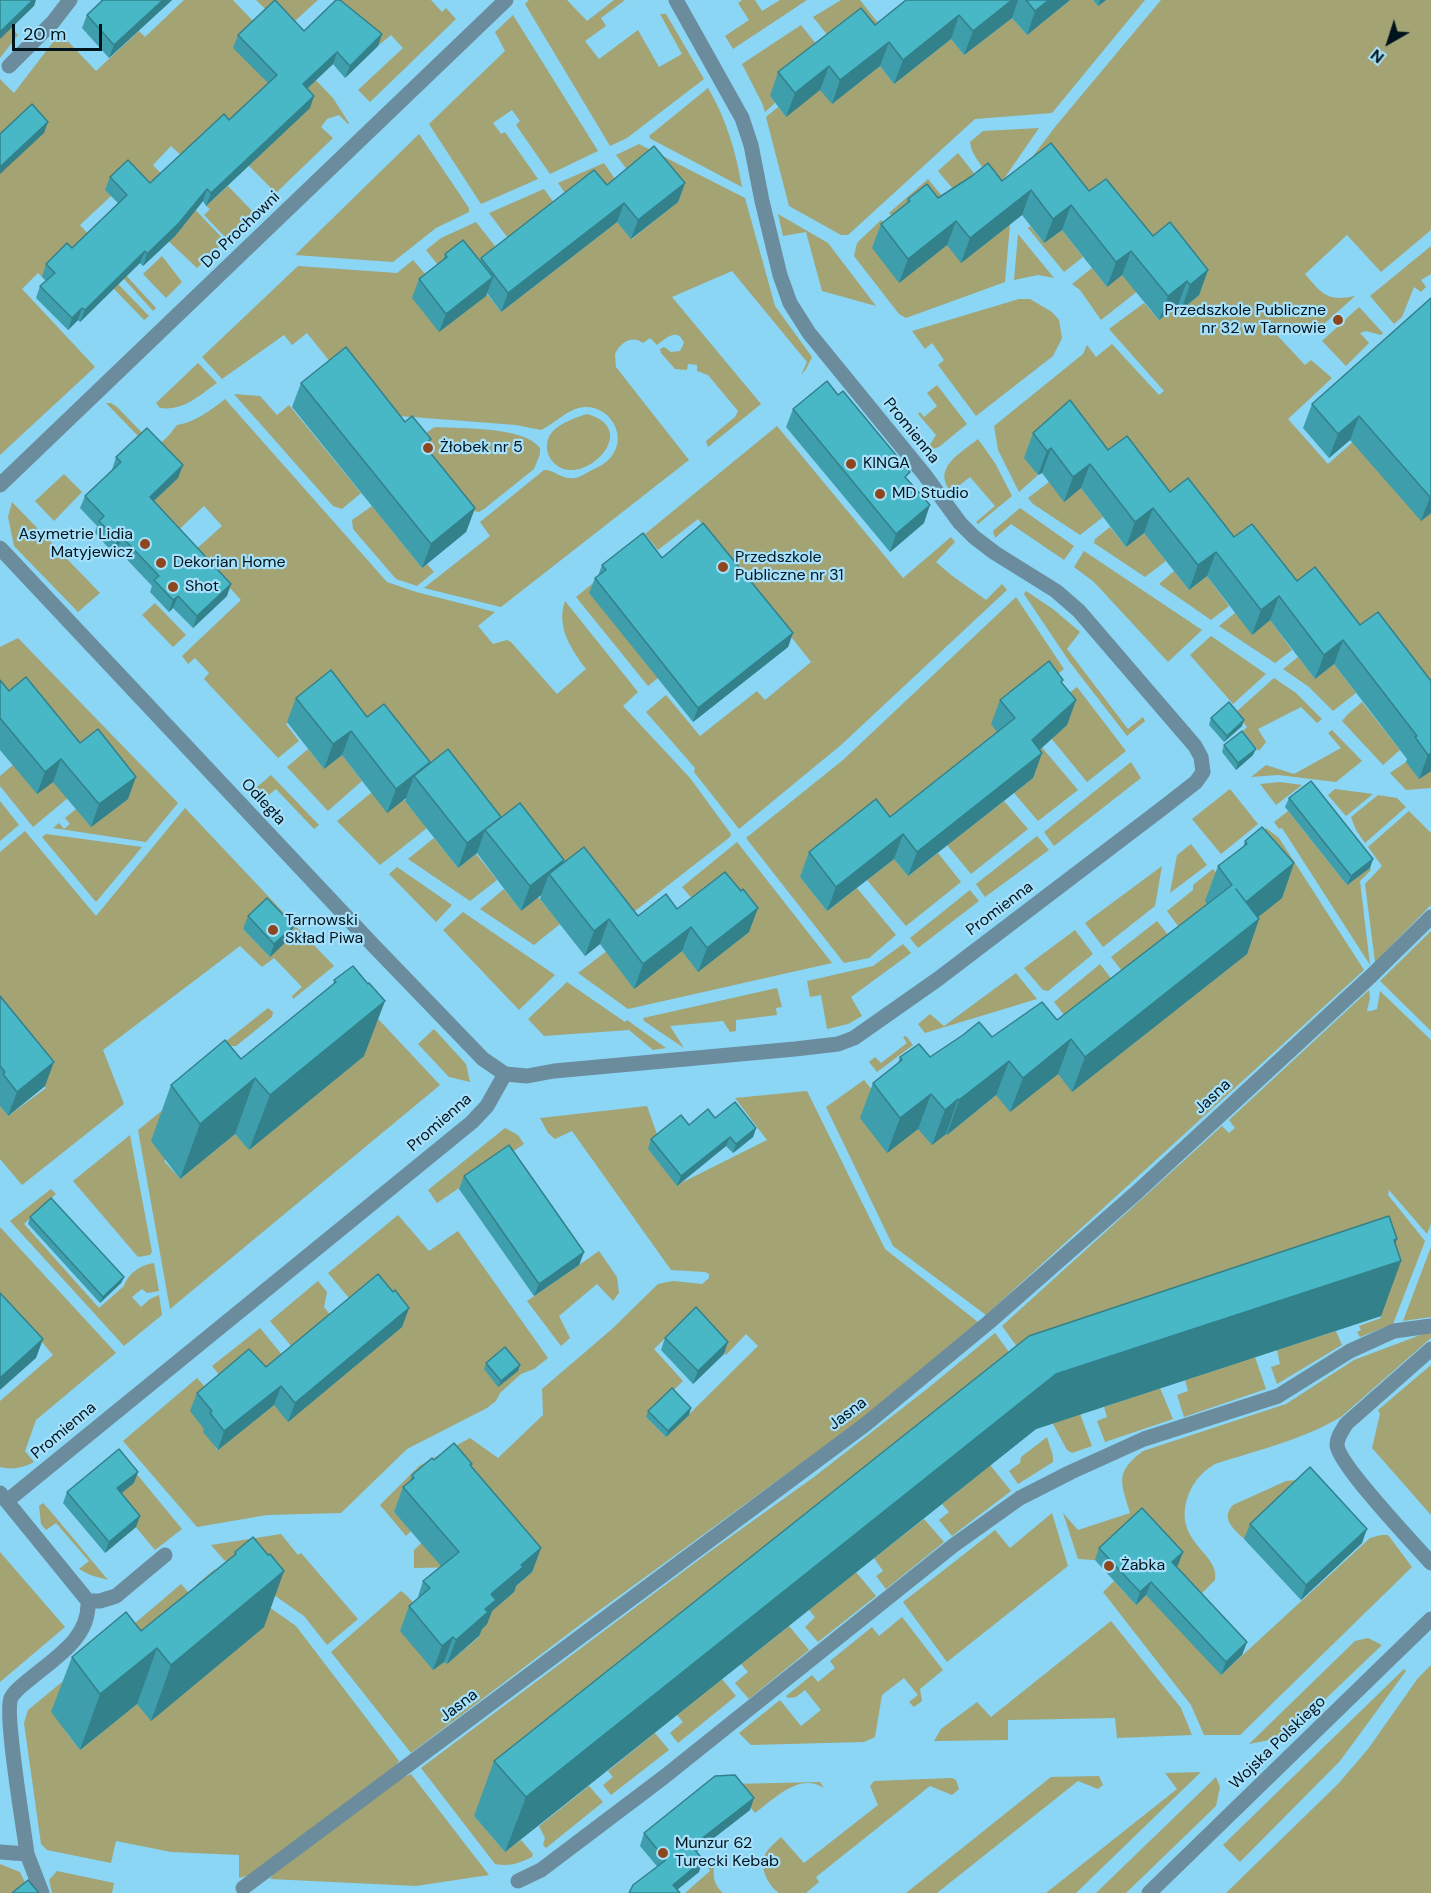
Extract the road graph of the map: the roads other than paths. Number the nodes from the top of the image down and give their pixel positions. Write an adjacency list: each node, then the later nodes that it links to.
1 (70, 0): 4 (street)
2 (506, 0): 5 (street, Do Prochowni)
3 (676, 0): 8 (street, Promienna)
4 (9, 66)
5 (0, 484)
6 (0, 548): 8 (street, Odległa)
7 (1431, 917): 19 (street, Jasna)
8 (505, 1074): 11 (street, Promienna)
9 (1431, 1326): 18 (street)
10 (1431, 1349): 13 (street)
11 (4, 1497): 14 (street, Promienna)
12 (165, 1555): 14 (street)
13 (1431, 1563)
14 (88, 1601): 17 (street)
15 (1431, 1619): 21 (street, Wojska Polskiego)
16 (0, 1852): 17 (street)
17 (27, 1854): 20 (street)
18 (518, 1881)
19 (243, 1888)
20 (42, 1893)
21 (1149, 1893)

